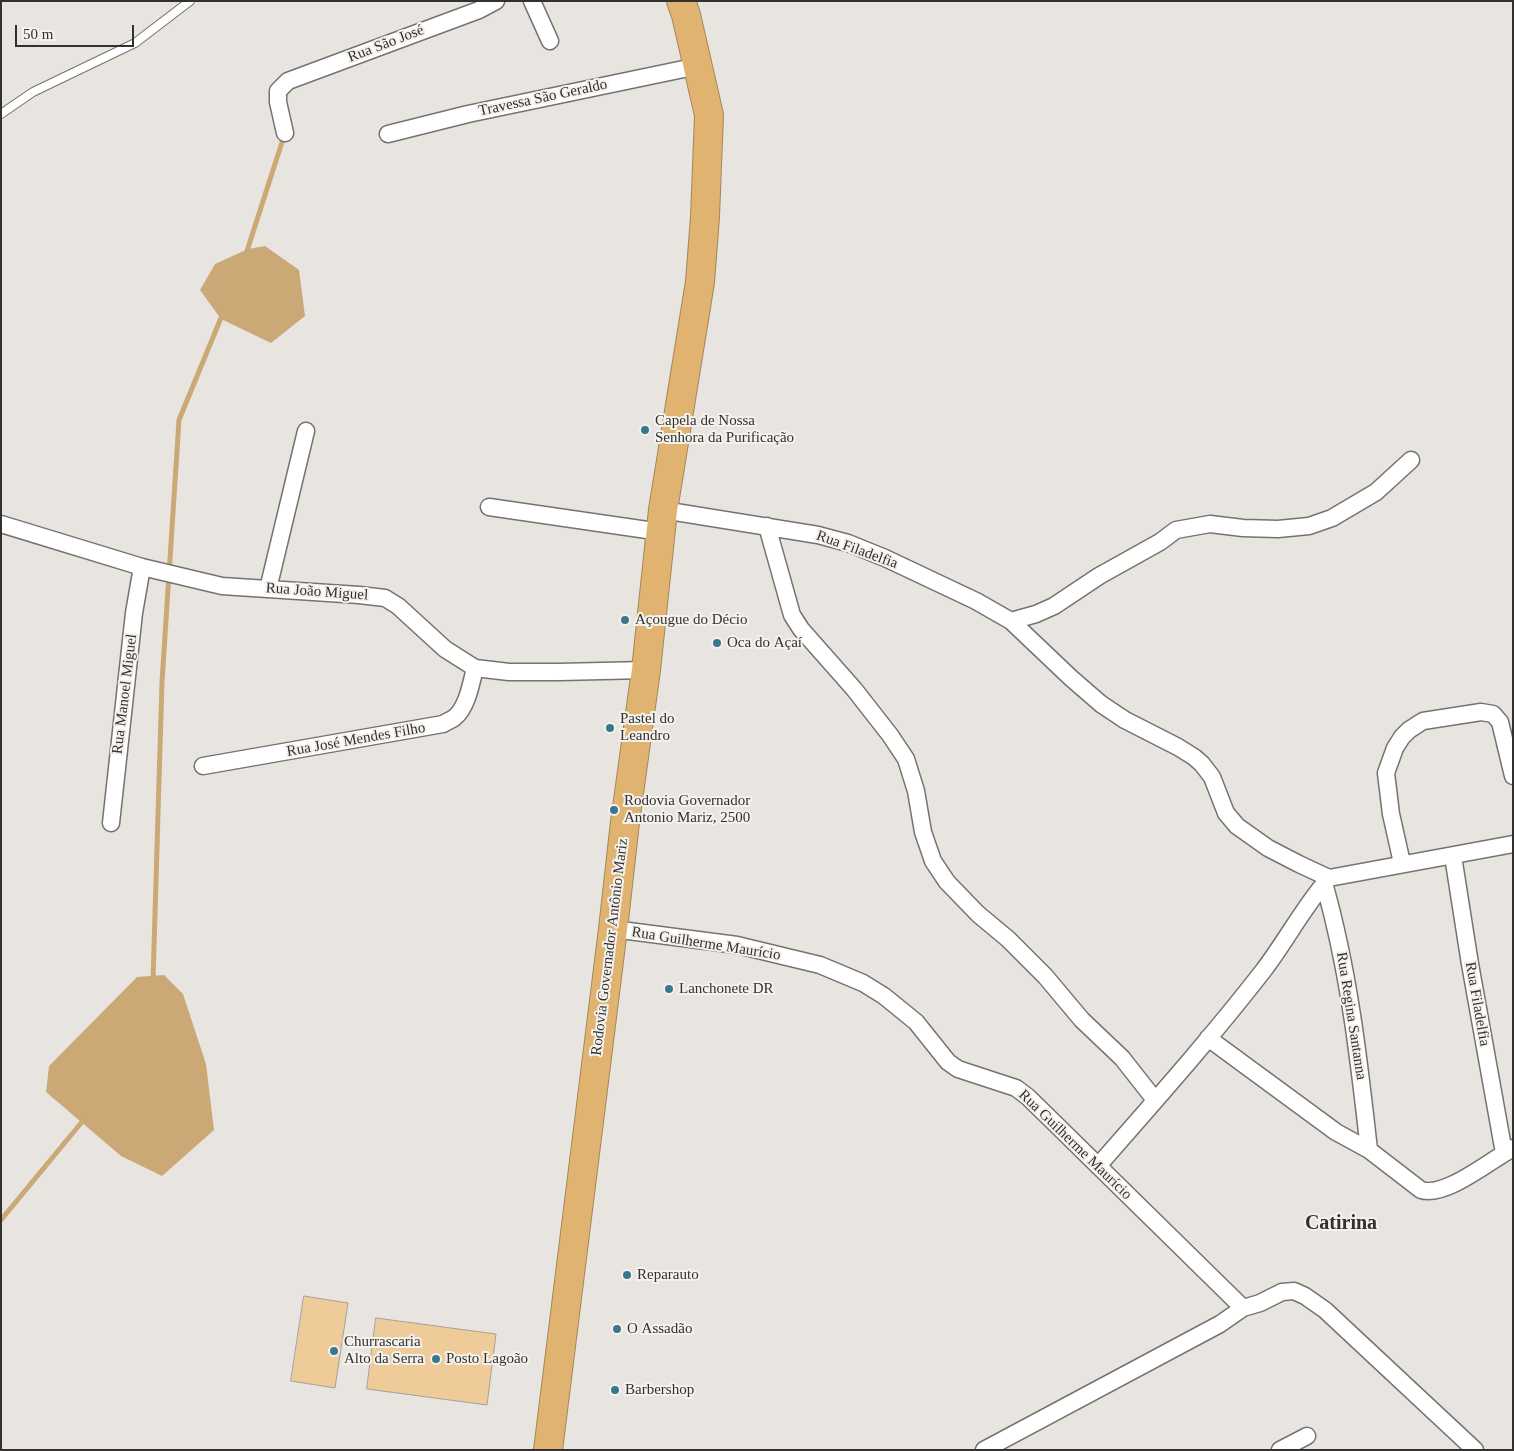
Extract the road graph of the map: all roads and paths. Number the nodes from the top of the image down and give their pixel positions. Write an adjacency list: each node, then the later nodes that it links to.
1 (190, 1): 7 (lane)
2 (496, 1): 8 (street, Rua São José)
3 (532, 1): 5 (street)
4 (681, 1): 6 (highway, Rodovia Governador Antônio Mariz)
5 (550, 41)
6 (698, 66): 9 (street, Travessa São Geraldo); 13 (highway, Rodovia Governador Antônio Mariz)
7 (1, 114)
8 (285, 133)
9 (388, 134)
10 (306, 430): 17 (street)
11 (1411, 460): 18 (street)
12 (489, 507): 13 (street, Rua Filadelfia)
13 (662, 521): 15 (street, Rua Filadelfia); 20 (highway, Rodovia Governador Antônio Mariz)
14 (1, 524): 16 (street, Rua João Miguel)
15 (767, 526): 18 (street, Rua Filadelfia); 30 (street)
16 (142, 566): 17 (street, Rua João Miguel); 23 (street, Rua Manoel Miguel)
17 (268, 589): 19 (street, Rua João Miguel)
18 (1011, 620): 27 (street, Rua Filadelfia)
19 (475, 668): 20 (street, Rua João Miguel); 21 (street, Rua José Mendes Filho)
20 (646, 670): 28 (highway, Rodovia Governador Antônio Mariz)
21 (203, 766)
22 (1513, 776): 26 (street)
23 (110, 823)
24 (1513, 844): 25 (street)
25 (1453, 856): 26 (street); 32 (street, Rua Filadelfia)
26 (1402, 863): 27 (street)
27 (1327, 880): 29 (street); 31 (street, Rua Regina Santanna)
28 (613, 929): 33 (street, Rua Guilherme Maurício); 36 (highway, Rodovia Governador Antônio Mariz)
29 (1208, 1038): 30 (street); 31 (street)
30 (1155, 1100): 33 (street)
31 (1369, 1150): 32 (street)
32 (1508, 1150)
33 (1098, 1166): 34 (street, Rua Guilherme Maurício)
34 (1242, 1308): 37 (street); 39 (street)
35 (1307, 1436): 38 (street)
36 (548, 1450)
37 (984, 1450)
38 (1280, 1450)
39 (1475, 1450)

